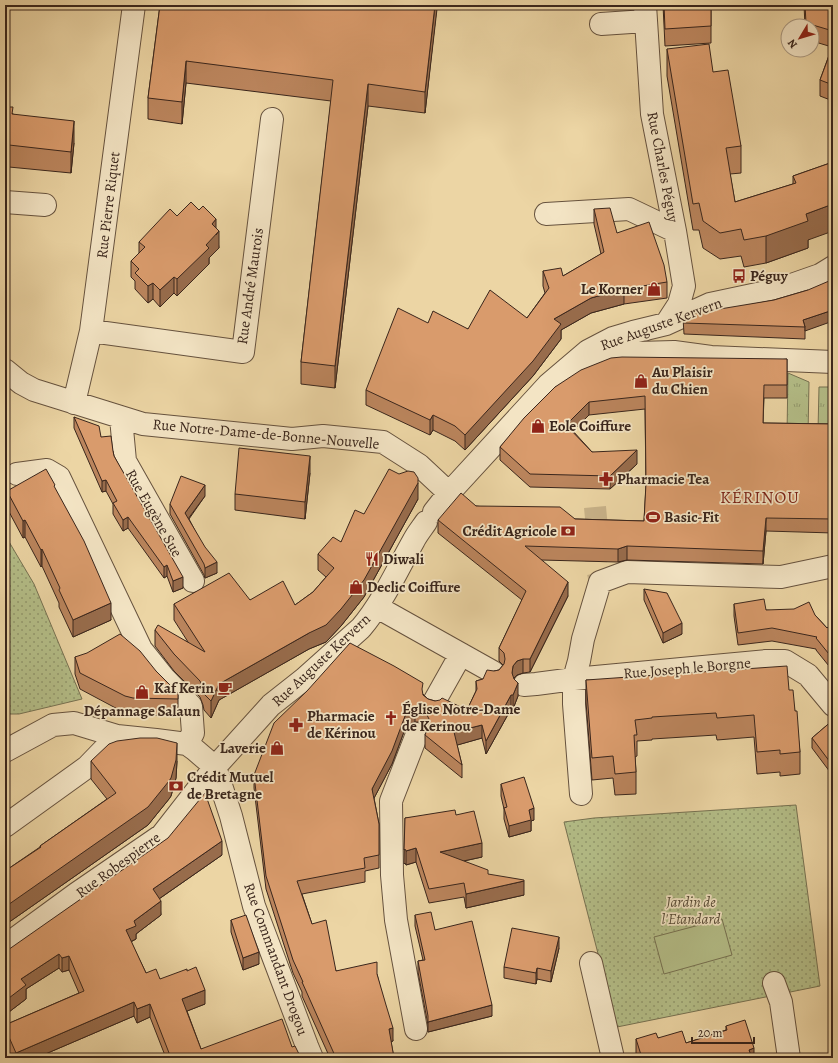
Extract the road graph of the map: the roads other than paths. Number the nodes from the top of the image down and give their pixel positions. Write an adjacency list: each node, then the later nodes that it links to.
1 (134, 5): 11 (street, Rue Pierre Riquet)
2 (646, 13): 3 (street); 8 (street, Rue Charles Péguy)
3 (601, 24)
4 (272, 119): 11 (street, Rue André Maurois)
5 (5, 202): 6 (street)
6 (45, 205)
7 (546, 214): 8 (street)
8 (675, 231): 10 (street, Rue Charles Péguy)
9 (833, 267): 10 (street, Rue Auguste Kervern)
10 (666, 324): 12 (street); 14 (street, Rue Auguste Kervern)
11 (91, 331): 16 (street, Rue Pierre Riquet)
12 (674, 352): 13 (street); 14 (street)
13 (833, 362)
14 (570, 366): 19 (street, Rue Auguste Kervern)
15 (5, 370): 16 (street, Rue Notre-Dame-de-Bonne-Nouvelle)
16 (74, 403): 17 (street, Rue Notre-Dame-de-Bonne-Nouvelle)
17 (121, 418): 19 (street, Rue Notre-Dame-de-Bonne-Nouvelle); 21 (street, Rue Eugène Sue)
18 (17, 474): 31 (street)
19 (449, 493): 22 (street, Rue Auguste Kervern)
20 (833, 566): 25 (street)
21 (194, 581)
22 (377, 607): 23 (street); 33 (street, Rue Auguste Kervern)
23 (459, 646): 24 (street); 27 (street)
24 (493, 672)
25 (574, 679): 26 (street, Rue Joseph le Borgne); 28 (street, Rue Joseph le Borgne); 34 (street)
26 (524, 684)
27 (434, 702)
28 (833, 705)
29 (417, 734): 39 (street)
30 (116, 736): 31 (street); 32 (street); 35 (street)
31 (187, 744): 33 (street)
32 (5, 751)
33 (215, 767): 36 (street, Rue Robespierre); 40 (street, Rue Commandant Drogou)
34 (582, 794)
35 (5, 826)
36 (5, 946)
37 (591, 963): 41 (street)
38 (774, 983): 42 (street)
39 (416, 1029)
40 (312, 1058)
41 (613, 1058)
42 (789, 1058)

